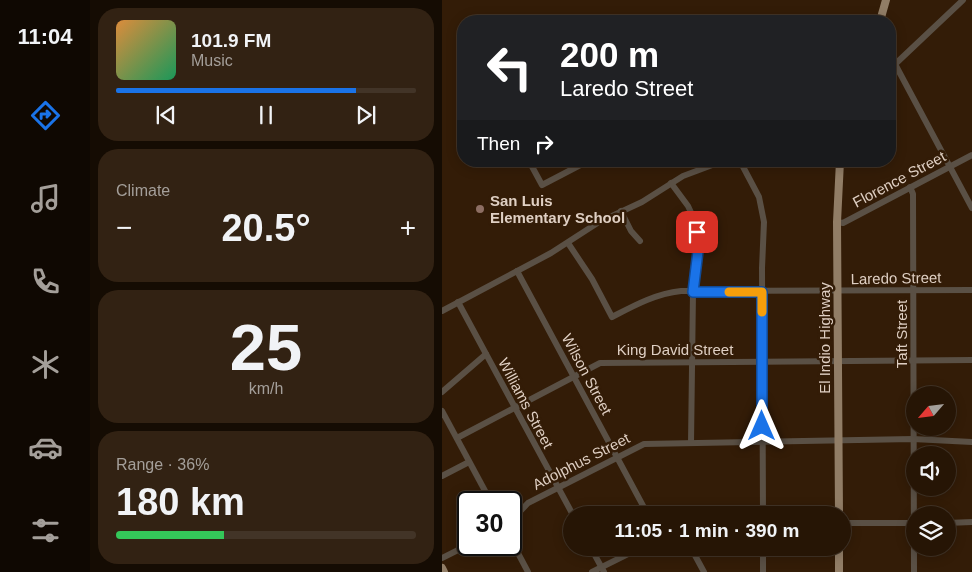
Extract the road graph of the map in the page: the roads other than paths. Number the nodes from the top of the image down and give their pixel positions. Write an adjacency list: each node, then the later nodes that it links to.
1 (886, 0): 3 (main road)
2 (963, 0): 4 (street)
3 (882, 15)
4 (896, 62)
5 (896, 73): 7 (street)
6 (972, 155): 7 (street, Florence Street)
7 (949, 166): 14 (street, Florence Street); 15 (street)
8 (532, 167): 9 (street)
9 (576, 167)
10 (704, 167): 13 (street)
11 (743, 167): 25 (street)
12 (840, 167): 17 (main road, El Indio Highway)
13 (672, 183): 16 (street); 24 (street)
14 (910, 187): 17 (street, Florence Street); 21 (street, Taft Street)
15 (972, 208)
16 (621, 211): 18 (street); 19 (street)
17 (837, 222): 23 (main road, El Indio Highway)
18 (640, 241)
19 (568, 242): 20 (street); 24 (street, Laredo Street)
20 (517, 271): 26 (street); 34 (street, Wilson Street)
21 (914, 290): 22 (street, Laredo Street); 23 (street, Laredo Street); 29 (street, Taft Street)
22 (972, 290)
23 (837, 291): 25 (street, Laredo Street); 33 (main road, El Indio Highway)
24 (693, 292): 25 (street, Laredo Street); 31 (street)
25 (762, 292): 32 (street)
26 (458, 302): 27 (street); 28 (street, Williams Street)
27 (442, 311)
28 (486, 354): 35 (street); 36 (street, Williams Street)
29 (914, 360): 30 (street, King David Street); 33 (street, King David Street); 39 (street, Taft Street)
30 (972, 360)
31 (691, 362): 32 (street, King David Street); 34 (street, King David Street); 43 (street)
32 (762, 362): 33 (street, King David Street); 40 (street)
33 (838, 362): 41 (main road, El Indio Highway)
34 (574, 376): 36 (street, King David Street); 44 (street, Wilson Street)
35 (442, 392)
36 (515, 407): 38 (street, King David Street); 47 (street, Williams Street)
37 (442, 411): 38 (street)
38 (456, 438): 45 (street)
39 (913, 439): 41 (street, Adolphus Street); 42 (street, Adolphus Street); 53 (street, Taft Street)
40 (762, 442): 41 (street, Adolphus Street); 43 (street, Adolphus Street); 51 (street)
41 (838, 442): 52 (main road, El Indio Highway)
42 (972, 442)
43 (691, 443): 44 (street, Adolphus Street)
44 (616, 456): 47 (street, Adolphus Street); 50 (street, Wilson Street)
45 (469, 462): 46 (street); 48 (street)
46 (442, 476)
47 (558, 487): 49 (street, Williams Street); 54 (street, Adolphus Street)
48 (485, 491)
49 (568, 506)
50 (643, 506)
51 (763, 506)
52 (838, 506)
53 (914, 506)
54 (522, 509)
55 (972, 522): 58 (street)
56 (851, 523): 57 (street)
57 (906, 523)
58 (956, 523)
59 (457, 550): 67 (street)
60 (520, 556): 71 (street)
61 (595, 556): 69 (street)
62 (627, 556): 69 (street)
63 (695, 556): 73 (street)
64 (763, 556): 74 (street)
65 (839, 556): 75 (main road)
66 (914, 556): 76 (street, Taft Street)
67 (442, 558)
68 (442, 568): 70 (main road)
69 (603, 570): 72 (street)
70 (444, 572)
71 (528, 572)
72 (592, 572)
73 (704, 572)
74 (763, 572)
75 (838, 572)
76 (914, 572)

